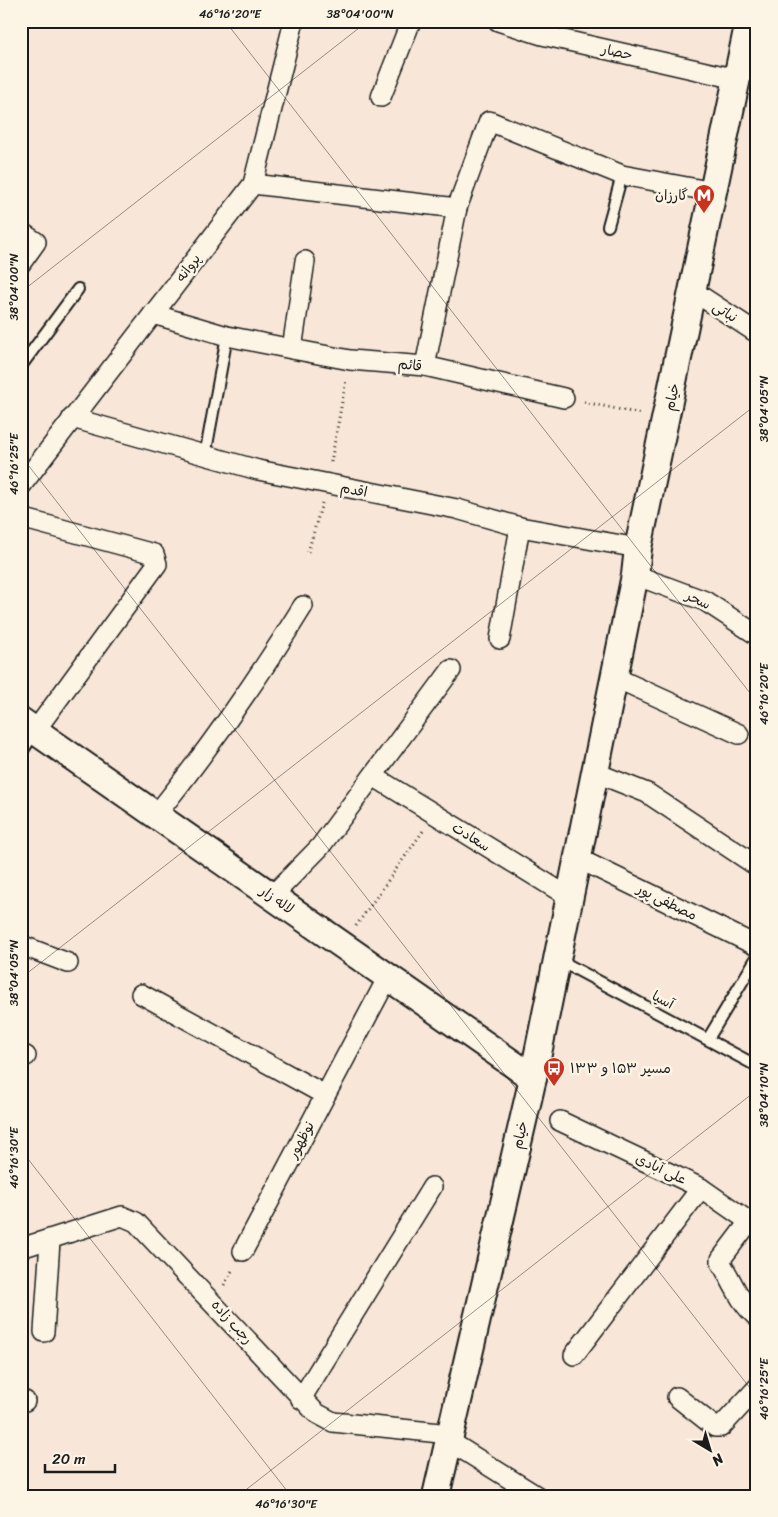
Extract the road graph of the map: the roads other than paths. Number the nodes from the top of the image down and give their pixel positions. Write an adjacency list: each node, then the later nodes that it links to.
1 (294, 21): 8 (street, پروانه)
2 (411, 21): 6 (street)
3 (498, 21): 5 (street, حصار)
4 (749, 21): 5 (main road, خیام)
5 (737, 79): 9 (main road, خیام)
6 (381, 97)
7 (622, 175): 9 (street); 10 (street); 11 (lane)
8 (252, 184): 10 (street); 17 (street, پروانه)
9 (714, 192): 16 (main road, خیام)
10 (458, 208): 22 (street)
11 (608, 226)
12 (21, 232): 14 (street)
13 (306, 261): 20 (street)
14 (21, 263)
15 (78, 289): 21 (lane)
16 (694, 291): 18 (street, نباتی); 29 (main road, خیام)
17 (154, 314): 19 (street, قائم); 24 (street, پروانه)
18 (757, 332)
19 (227, 336): 20 (street, قائم); 25 (lane)
20 (292, 349): 22 (street, قائم)
21 (21, 366)
22 (425, 366): 23 (street, قائم)
23 (564, 398)
24 (72, 418): 25 (street, اقدم); 26 (street, پروانه)
25 (205, 456): 28 (street, اقدم)
26 (21, 486)
27 (21, 518): 36 (street)
28 (520, 528): 29 (street, اقدم); 33 (street)
29 (638, 548): 30 (main road, خیام)
30 (635, 575): 32 (street, سحر); 35 (main road, خیام)
31 (303, 606): 41 (street)
32 (757, 635)
33 (500, 639)
34 (451, 670): 40 (street)
35 (614, 676): 37 (street); 39 (main road, خیام)
36 (28, 726): 38 (lane); 41 (main road, لاله زار)
37 (739, 734)
38 (21, 753)
39 (594, 772): 42 (main road, خیام); 43 (street)
40 (373, 776): 44 (street); 45 (street, سعادت)
41 (156, 815): 44 (main road, لاله زار)
42 (577, 858): 45 (main road, خیام); 47 (street, مصطفی پور)
43 (757, 866)
44 (272, 896): 51 (main road, لاله زار)
45 (569, 897): 49 (main road, خیام)
46 (21, 945): 50 (street)
47 (757, 946)
48 (757, 957): 53 (lane)
49 (557, 959): 53 (lane, آسیا); 55 (main road, خیام)
50 (68, 964)
51 (388, 977): 55 (main road, لاله زار); 56 (street, نوظهور)
52 (141, 994): 56 (street)
53 (708, 1039): 54 (lane, آسیا)
54 (757, 1066)
55 (533, 1078): 70 (main road, خیام)
56 (325, 1095): 63 (street, نوظهور)
57 (560, 1121): 59 (street, علی آبادی)
58 (432, 1187): 69 (street)
59 (701, 1188): 60 (street, علی آبادی); 66 (street)
60 (753, 1224): 64 (street)
61 (50, 1241): 62 (street, رجب زاده); 65 (street); 69 (street, رجب زاده)
62 (21, 1248)
63 (243, 1251)
64 (757, 1317)
65 (44, 1332)
66 (574, 1355)
67 (757, 1388): 68 (street)
68 (677, 1397)
69 (301, 1399): 70 (street, رجب زاده)
70 (449, 1438): 71 (main road, خیام); 72 (street)
71 (436, 1496)
72 (538, 1496)

